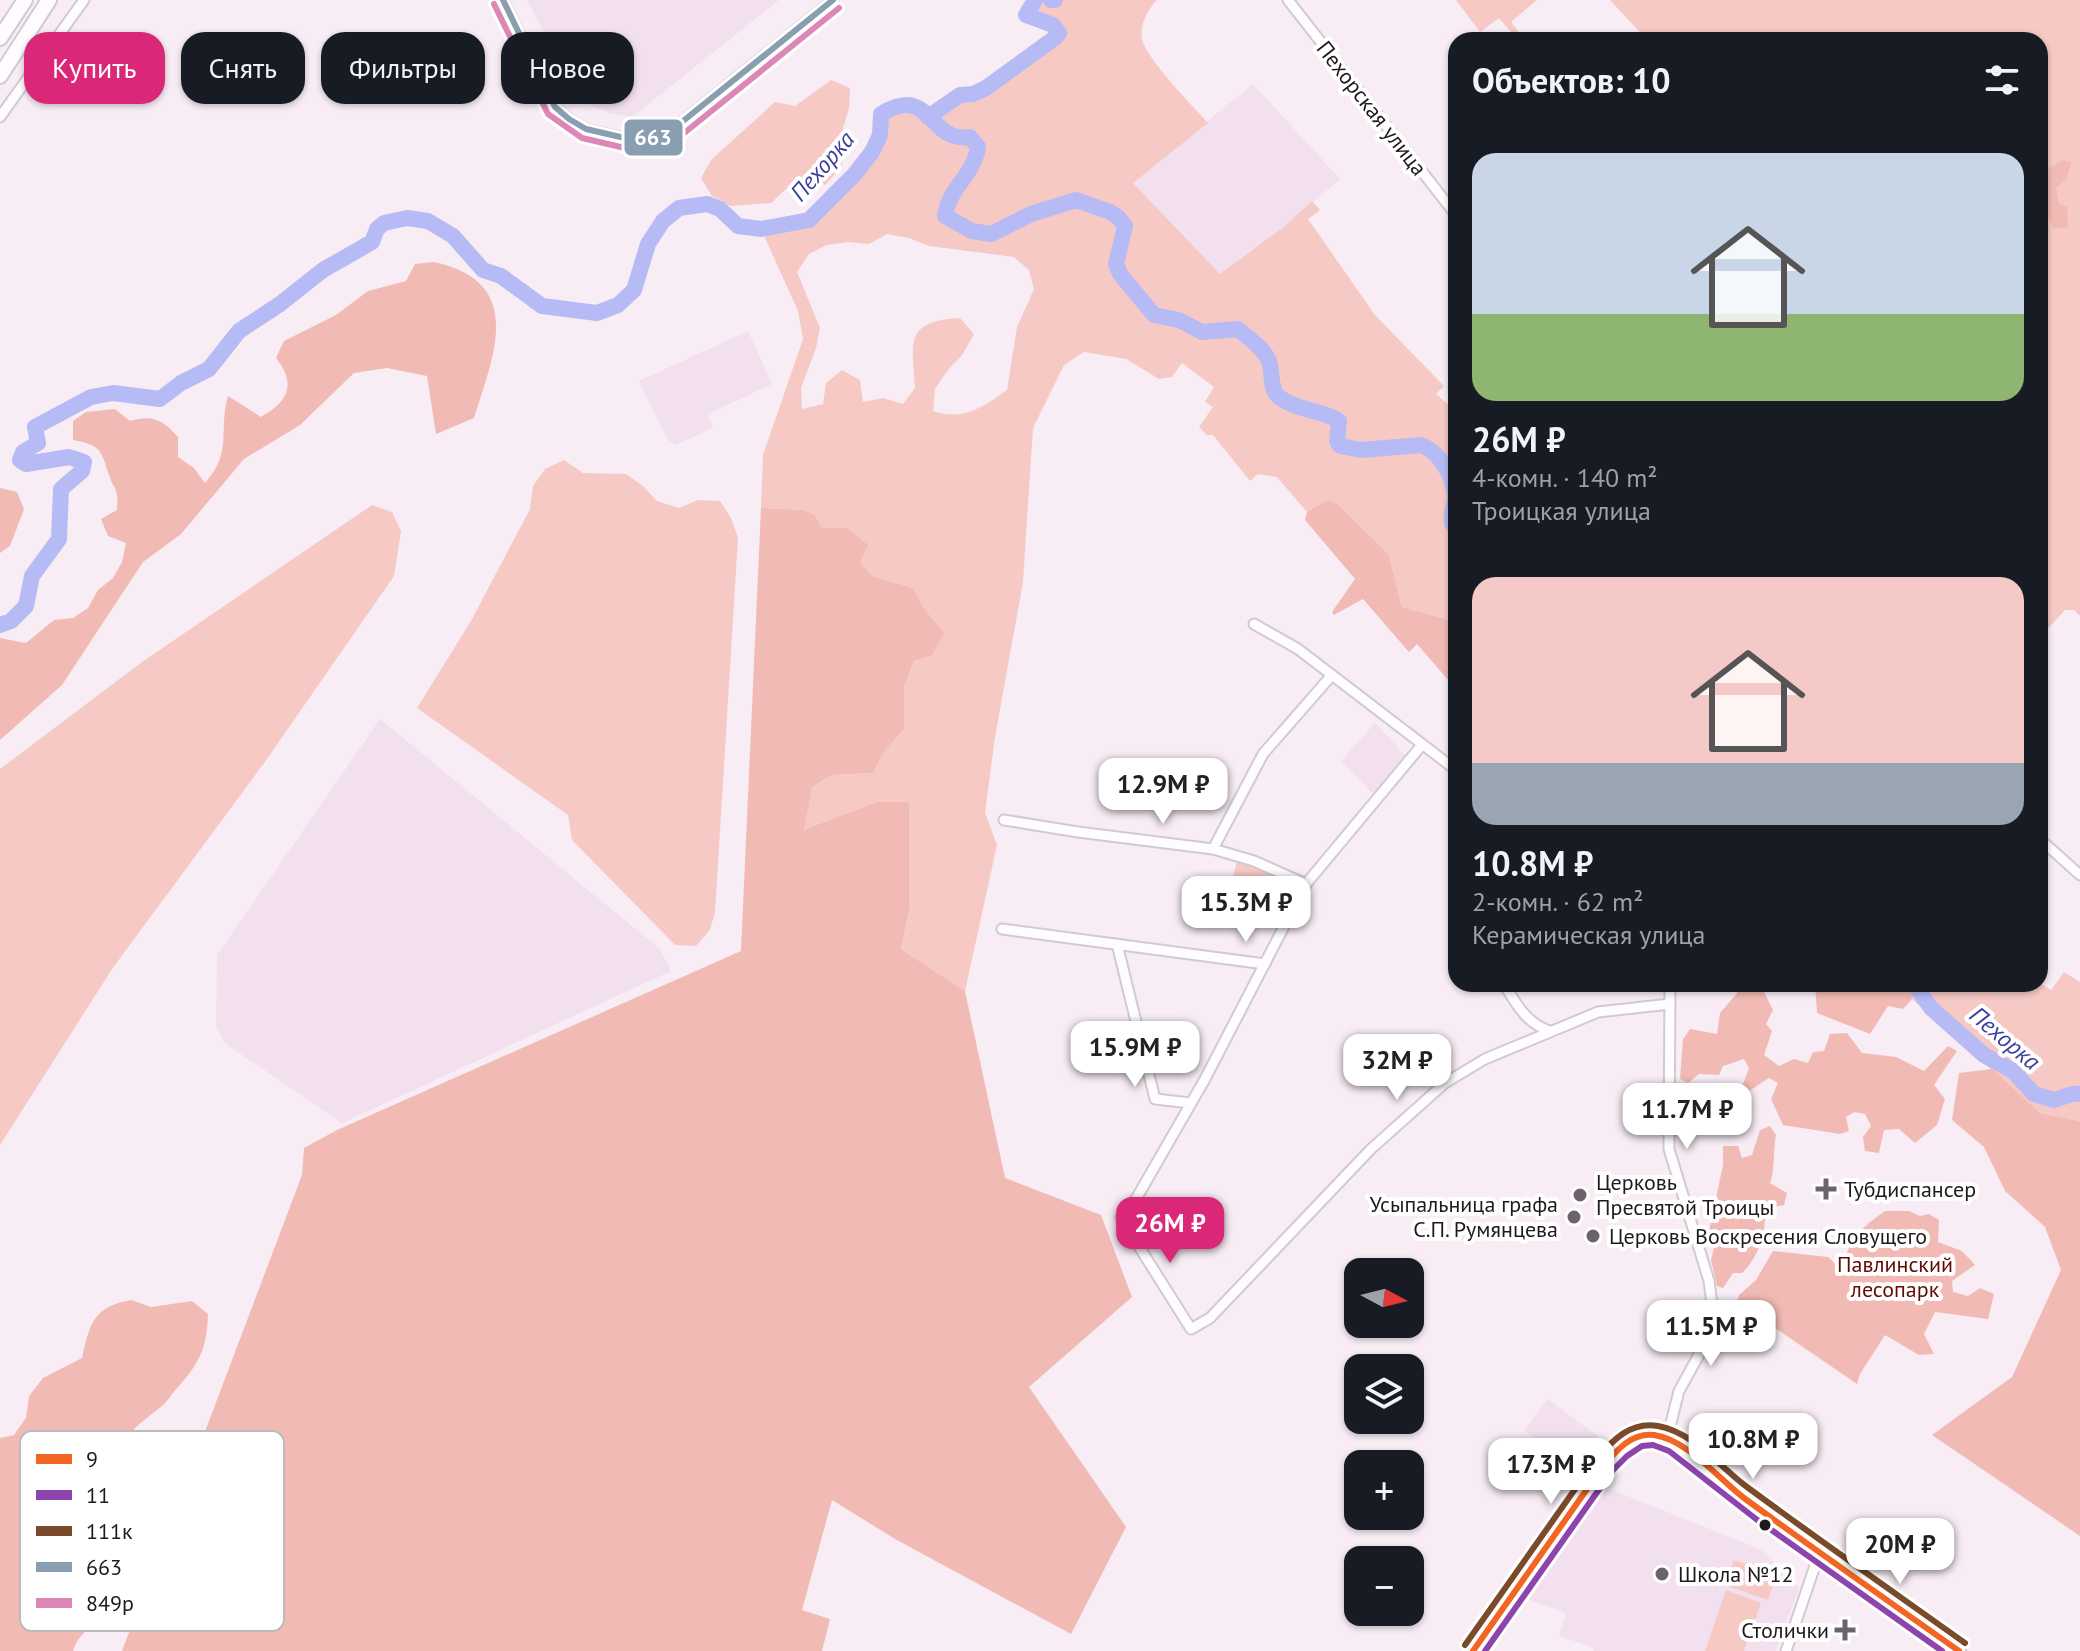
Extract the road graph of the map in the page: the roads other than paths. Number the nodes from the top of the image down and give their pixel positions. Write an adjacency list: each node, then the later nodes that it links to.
1 (25, 0): 7 (highway)
2 (49, 0): 8 (highway)
3 (84, 0): 9 (street)
4 (503, 0): 5 (street)
5 (833, 0)
6 (1288, 0): 10 (street, Пехорская улица)
7 (0, 38)
8 (0, 76)
9 (0, 117)
10 (1448, 205)
11 (1254, 624): 12 (street)
12 (1332, 675): 13 (street); 17 (street)
13 (1421, 746): 14 (street); 19 (street)
14 (1448, 765)
15 (1004, 820): 17 (street)
16 (2048, 846): 18 (street)
17 (1213, 849): 19 (street)
18 (2080, 875)
19 (1306, 884): 22 (street)
20 (1002, 929): 21 (street)
21 (1117, 944): 22 (street); 27 (street)
22 (1265, 964): 27 (street)
23 (1509, 992): 26 (street)
24 (1670, 992): 25 (street)
25 (1670, 1004): 26 (street); 28 (street)
26 (1551, 1031): 27 (street)
27 (1191, 1103)
28 (1667, 1439): 29 (main road); 30 (main road)
29 (1820, 1551): 31 (street); 32 (main road)
30 (1473, 1651)
31 (1786, 1651)
32 (1959, 1651)

